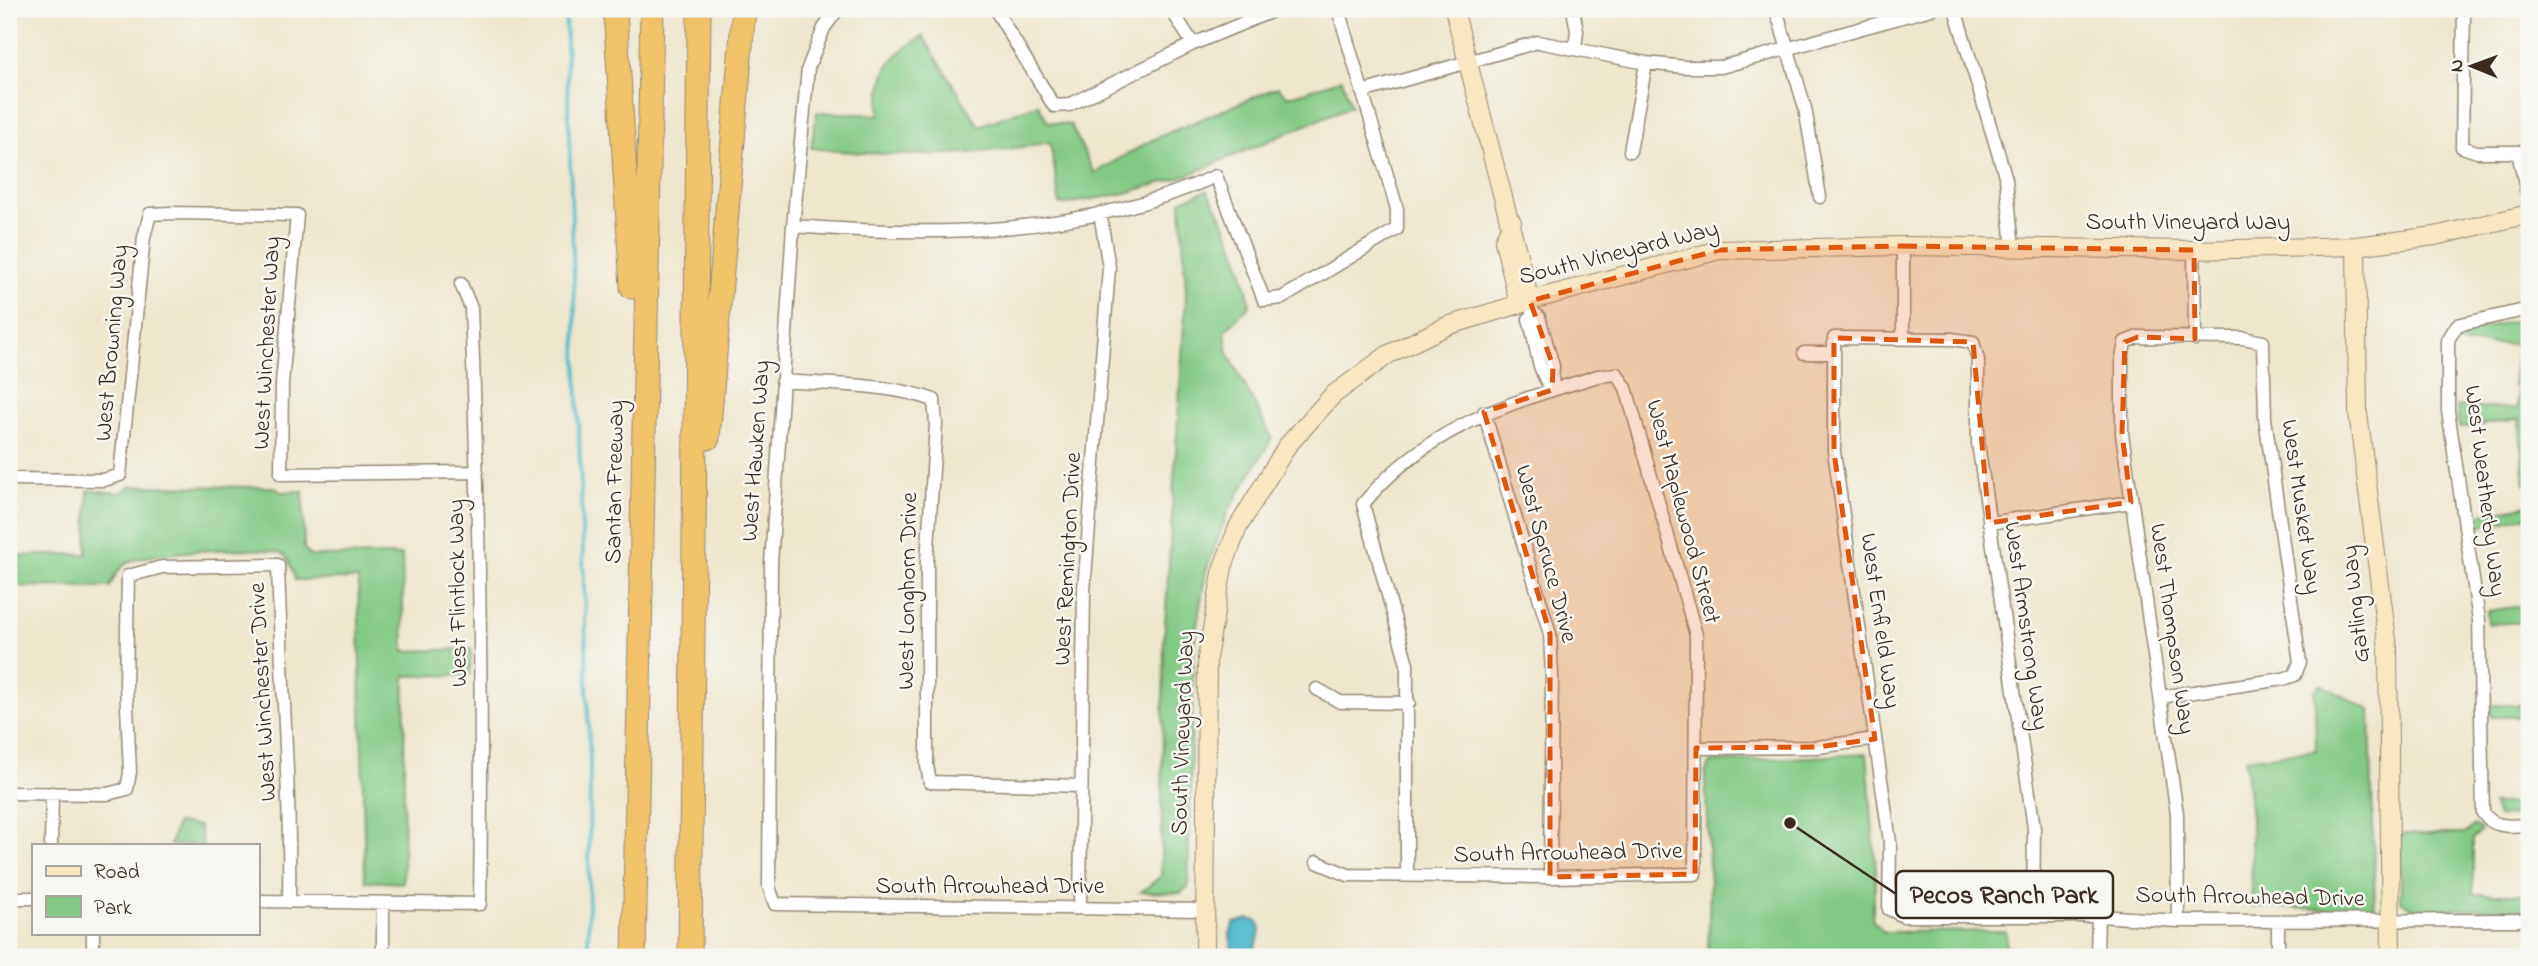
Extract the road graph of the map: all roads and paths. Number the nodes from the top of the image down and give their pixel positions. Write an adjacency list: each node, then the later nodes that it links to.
1 (615, 9): 46 (highway)
2 (652, 9): 46 (highway, Santan Freeway)
3 (699, 9): 49 (highway)
4 (744, 9): 49 (highway)
5 (838, 9): 29 (street, West Hawken Way)
6 (995, 9): 16 (street)
7 (1171, 9): 16 (street)
8 (1276, 9): 16 (street)
9 (1338, 9): 21 (street)
10 (1454, 9): 19 (street)
11 (1573, 9): 17 (street)
12 (1776, 9): 18 (street)
13 (1931, 9): 18 (street)
14 (1955, 9): 32 (street)
15 (2464, 9): 23 (street)
16 (1193, 44)
17 (1575, 48): 19 (street); 20 (street)
18 (1790, 50): 20 (street); 24 (street)
19 (1468, 61): 21 (street); 35 (street)
20 (1646, 63): 22 (street)
21 (1362, 92): 26 (street)
22 (1630, 151)
23 (2524, 152): 25 (street)
24 (1820, 197)
25 (2529, 203)
26 (1100, 213): 29 (street); 55 (street, West Remington Drive)
27 (150, 214): 44 (street, West Winchester Way); 45 (street, West Browning Way)
28 (2529, 215): 31 (street, South Vineyard Way)
29 (793, 226): 41 (street, West Hawken Way)
30 (1903, 246): 32 (street, South Vineyard Way); 35 (street, South Vineyard Way); 37 (street)
31 (2356, 246): 33 (street, South Vineyard Way); 77 (street, Gatling Way)
32 (2013, 247): 33 (street, South Vineyard Way)
33 (2194, 250): 38 (street)
34 (461, 284): 44 (street, West Flintlock Way)
35 (1527, 306): 42 (street); 72 (street, South Vineyard Way)
36 (2529, 309): 58 (street, West Weatherby Way)
37 (1903, 339): 40 (street, West Enfield Way); 48 (street, West Armstrong Way)
38 (2195, 339): 47 (street, West Thompson Way); 51 (street, West Musket Way)
39 (1804, 353): 40 (street)
40 (1833, 353): 53 (street, West Enfield Way)
41 (782, 382): 55 (street, West Longhorn Drive); 69 (street, West Hawken Way)
42 (1552, 390): 43 (street); 54 (street, West Maplewood Street)
43 (1484, 412): 52 (street); 63 (street, West Spruce Drive)
44 (477, 472): 68 (street, West Flintlock Way)
45 (9, 479)
46 (642, 490): 82 (highway, Santan Freeway)
47 (2131, 502): 48 (street); 51 (street, West Thompson Way)
48 (1989, 523): 73 (street, West Armstrong Way)
49 (691, 659): 83 (highway)
50 (1317, 689): 52 (street)
51 (2160, 697): 76 (street, West Thompson Way)
52 (1409, 703): 62 (street)
53 (1875, 739): 54 (street); 71 (street, West Enfield Way)
54 (1696, 748): 61 (street, West Maplewood Street)
55 (1081, 786): 70 (street, West Remington Drive)
56 (9, 793): 57 (street)
57 (52, 793): 59 (street); 67 (street, West Winchester Drive)
58 (2529, 825)
59 (51, 844)
60 (1317, 862): 62 (street, South Arrowhead Drive)
61 (1695, 874): 63 (street, South Arrowhead Drive)
62 (1408, 876): 63 (street, South Arrowhead Drive)
63 (1550, 877)
64 (9, 898): 65 (street)
65 (32, 898)
66 (259, 901): 67 (street)
67 (289, 902): 68 (street)
68 (383, 903): 81 (street)
69 (775, 904): 70 (street, South Arrowhead Drive)
70 (1080, 908): 72 (street, South Arrowhead Drive)
71 (1889, 909): 73 (street, South Arrowhead Drive)
72 (1204, 910): 84 (street, South Vineyard Way)
73 (2033, 916): 74 (street, South Arrowhead Drive)
74 (2098, 916): 76 (street, South Arrowhead Drive); 85 (street)
75 (2529, 920): 77 (street, South Arrowhead Drive)
76 (2178, 921): 78 (street, South Arrowhead Drive)
77 (2391, 921): 78 (street, South Arrowhead Drive); 87 (street, Gatling Way)
78 (2278, 922): 86 (street)
79 (93, 934): 80 (street)
80 (93, 957)
81 (383, 957)
82 (634, 957)
83 (690, 957)
84 (1205, 957)
85 (2097, 957)
86 (2278, 957)
87 (2391, 957)

